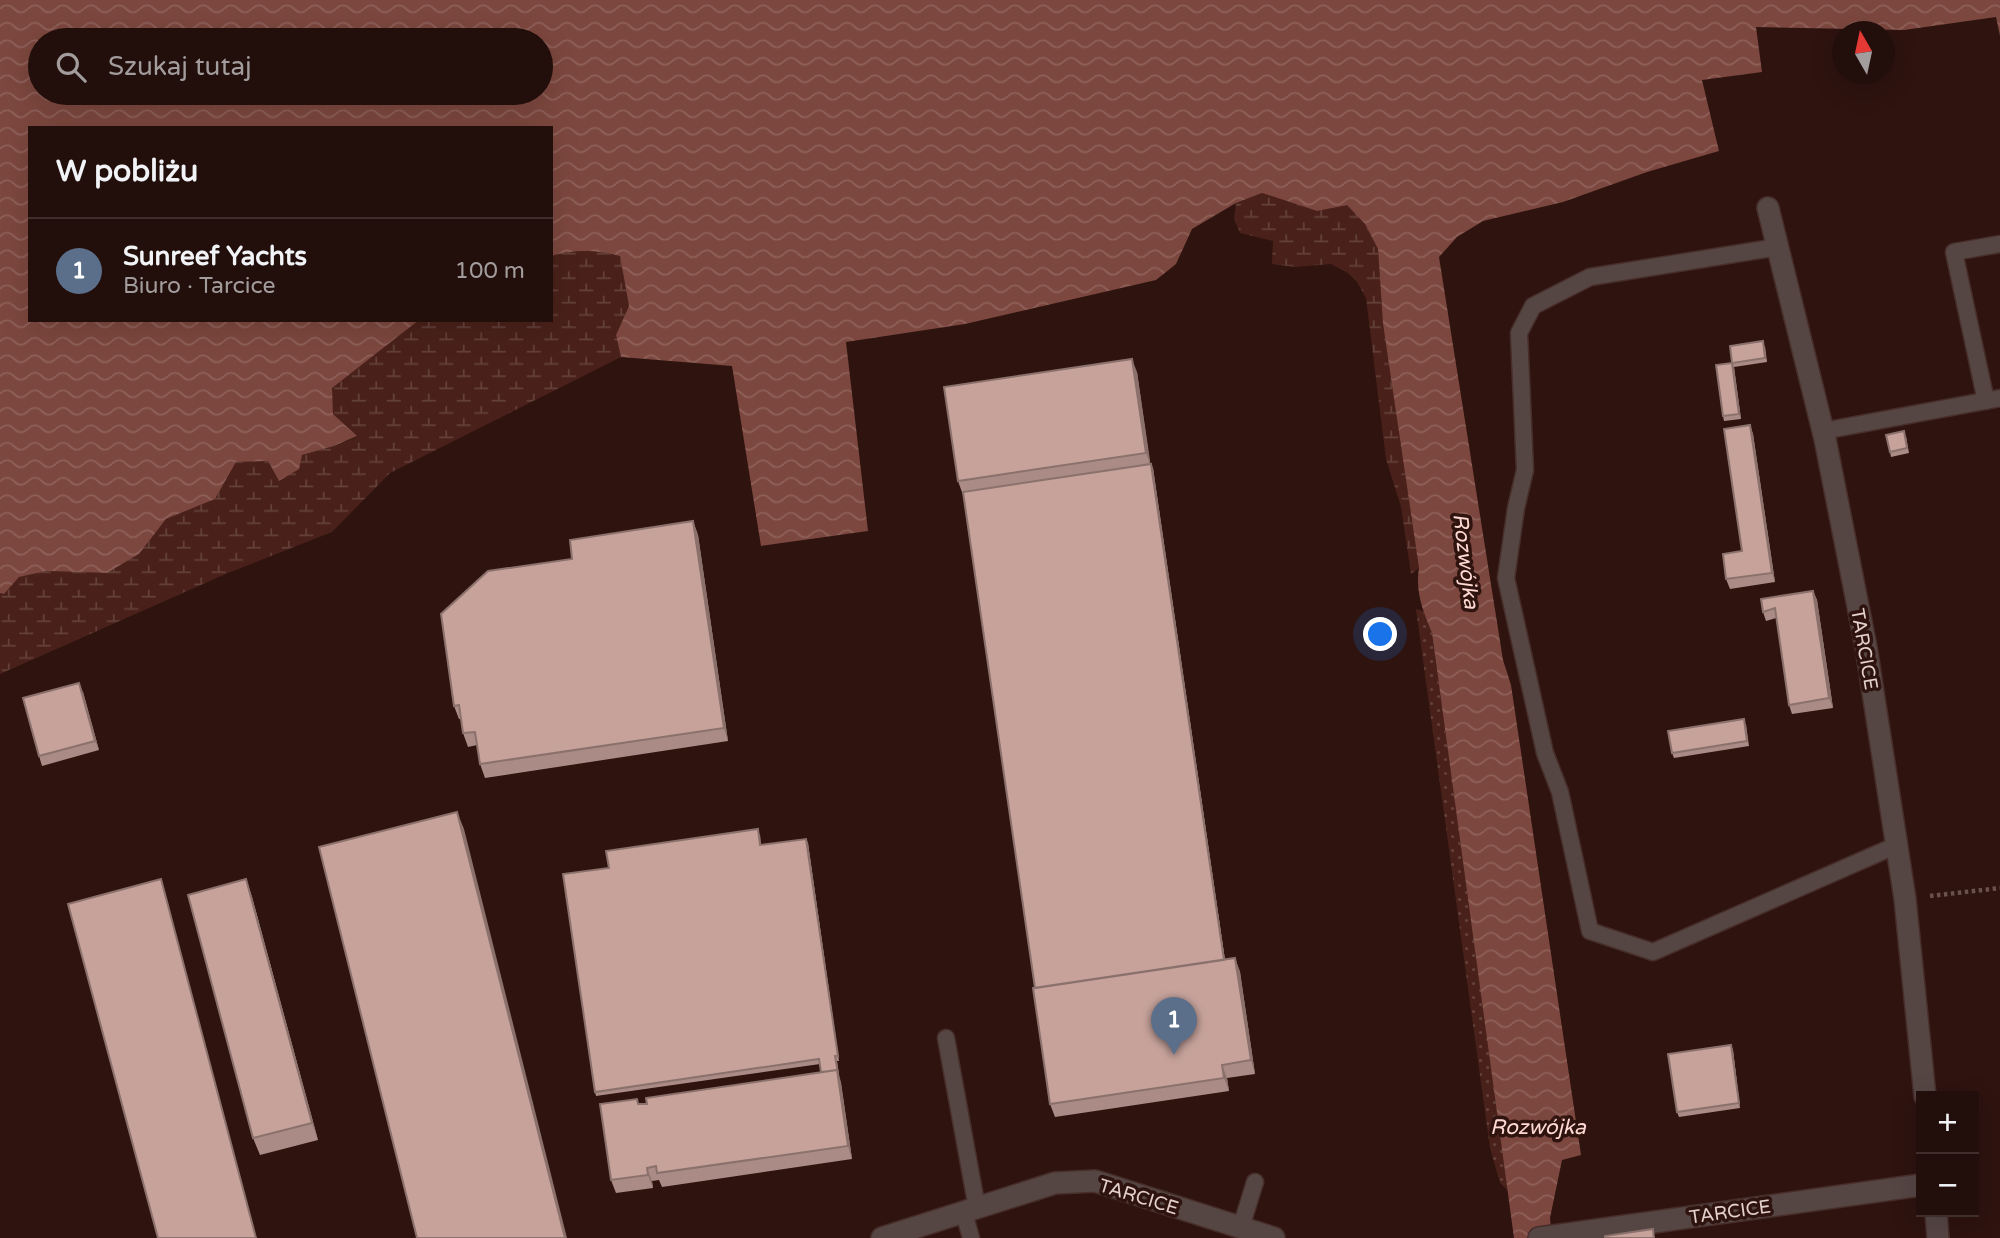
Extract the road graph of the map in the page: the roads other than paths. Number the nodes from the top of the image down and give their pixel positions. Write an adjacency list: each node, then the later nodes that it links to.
1 (1768, 208): 3 (street, TARCICE)
2 (2000, 244): 4 (lane)
3 (1778, 247): 5 (street, TARCICE); 6 (lane)
4 (1993, 399): 5 (lane)
5 (1823, 431): 6 (street, TARCICE)
6 (1897, 845): 8 (street, TARCICE)
7 (946, 1038): 11 (lane)
8 (1924, 1091)
9 (1255, 1182): 13 (lane)
10 (1916, 1186): 17 (street, TARCICE)
11 (971, 1210): 13 (street, TARCICE); 14 (street, TARCICE); 15 (lane)
12 (1936, 1217): 18 (street)
13 (1241, 1227): 16 (street, TARCICE)
14 (883, 1238)
15 (971, 1238)
16 (1274, 1238)
17 (1539, 1238)
18 (1938, 1238)

